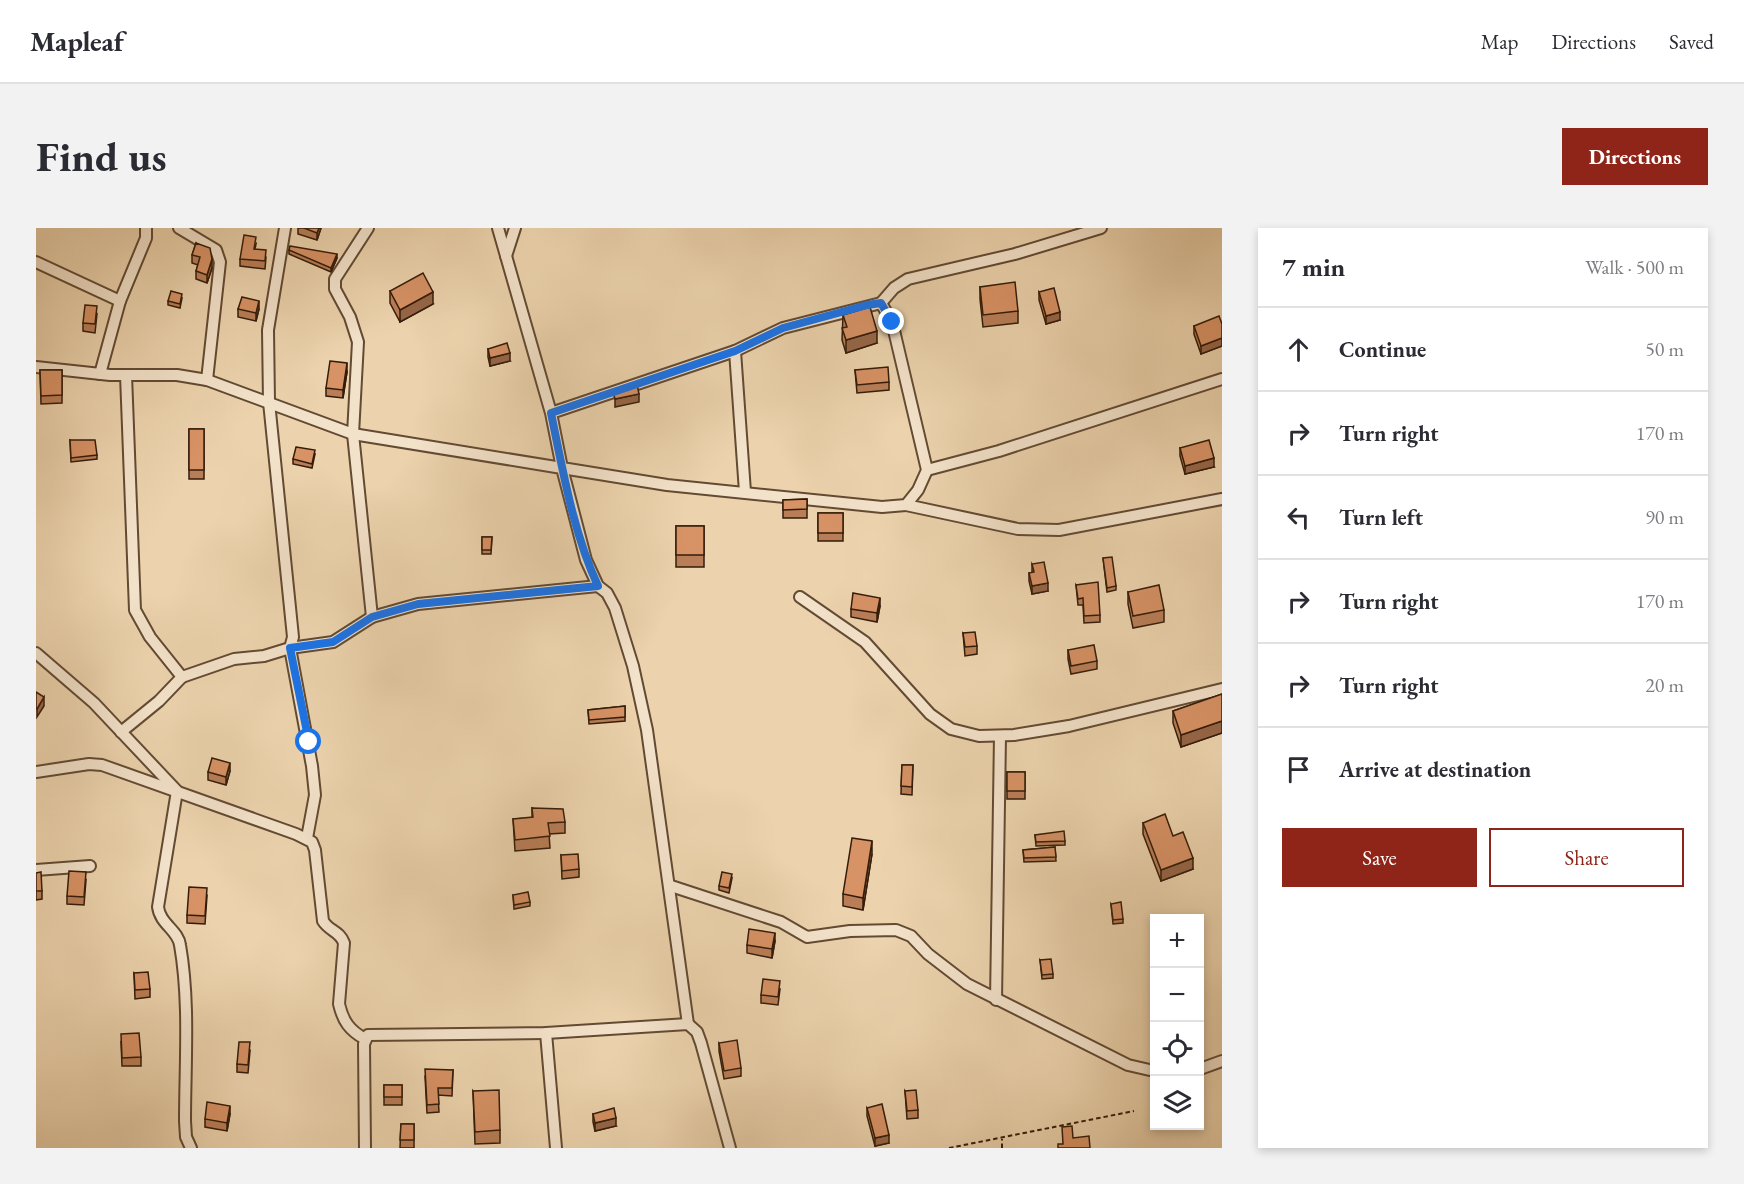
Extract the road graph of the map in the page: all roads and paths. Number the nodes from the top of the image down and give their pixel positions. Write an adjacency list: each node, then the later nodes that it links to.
1 (147, 228): 10 (street)
2 (179, 228): 17 (street)
3 (285, 228): 18 (street)
4 (368, 228): 20 (street)
5 (498, 228): 8 (street)
6 (515, 228): 8 (street)
7 (1101, 228): 11 (street)
8 (506, 257): 19 (street)
9 (36, 262): 10 (street)
10 (120, 301): 14 (street)
11 (881, 303): 12 (street); 22 (street)
12 (735, 351): 19 (street); 23 (street)
13 (36, 368): 14 (street)
14 (100, 374): 15 (street)
15 (126, 375): 17 (street); 31 (street)
16 (1222, 379): 22 (street)
17 (207, 380): 18 (street)
18 (269, 402): 20 (street); 29 (street)
19 (551, 413): 21 (street)
20 (353, 434): 21 (street); 28 (street)
21 (562, 468): 23 (street); 26 (street)
22 (927, 470): 25 (street)
23 (745, 492): 25 (street)
24 (1222, 499): 25 (street)
25 (906, 505)
26 (598, 586): 28 (street); 40 (street)
27 (800, 597): 34 (street)
28 (372, 617): 29 (street)
29 (290, 648): 31 (street); 37 (street)
30 (36, 653): 33 (street)
31 (182, 677): 33 (street)
32 (1222, 689): 34 (street)
33 (121, 732): 36 (street)
34 (1000, 736): 41 (street)
35 (36, 772): 36 (street)
36 (177, 790): 37 (street); 50 (street)
37 (307, 838): 44 (street)
38 (90, 866): 39 (street)
39 (36, 870)
40 (671, 886): 41 (street); 42 (street)
41 (996, 1000): 47 (street)
42 (688, 1024): 43 (street); 53 (street)
43 (546, 1033): 44 (street); 52 (street)
44 (365, 1039): 51 (street)
45 (1222, 1061): 46 (street)
46 (1204, 1068)
47 (1150, 1070)
48 (1134, 1111): 49 (path)
49 (1002, 1138): 54 (path); 55 (path)
50 (191, 1148)
51 (365, 1148)
52 (556, 1148)
53 (730, 1148)
54 (949, 1148)
55 (1002, 1148)

